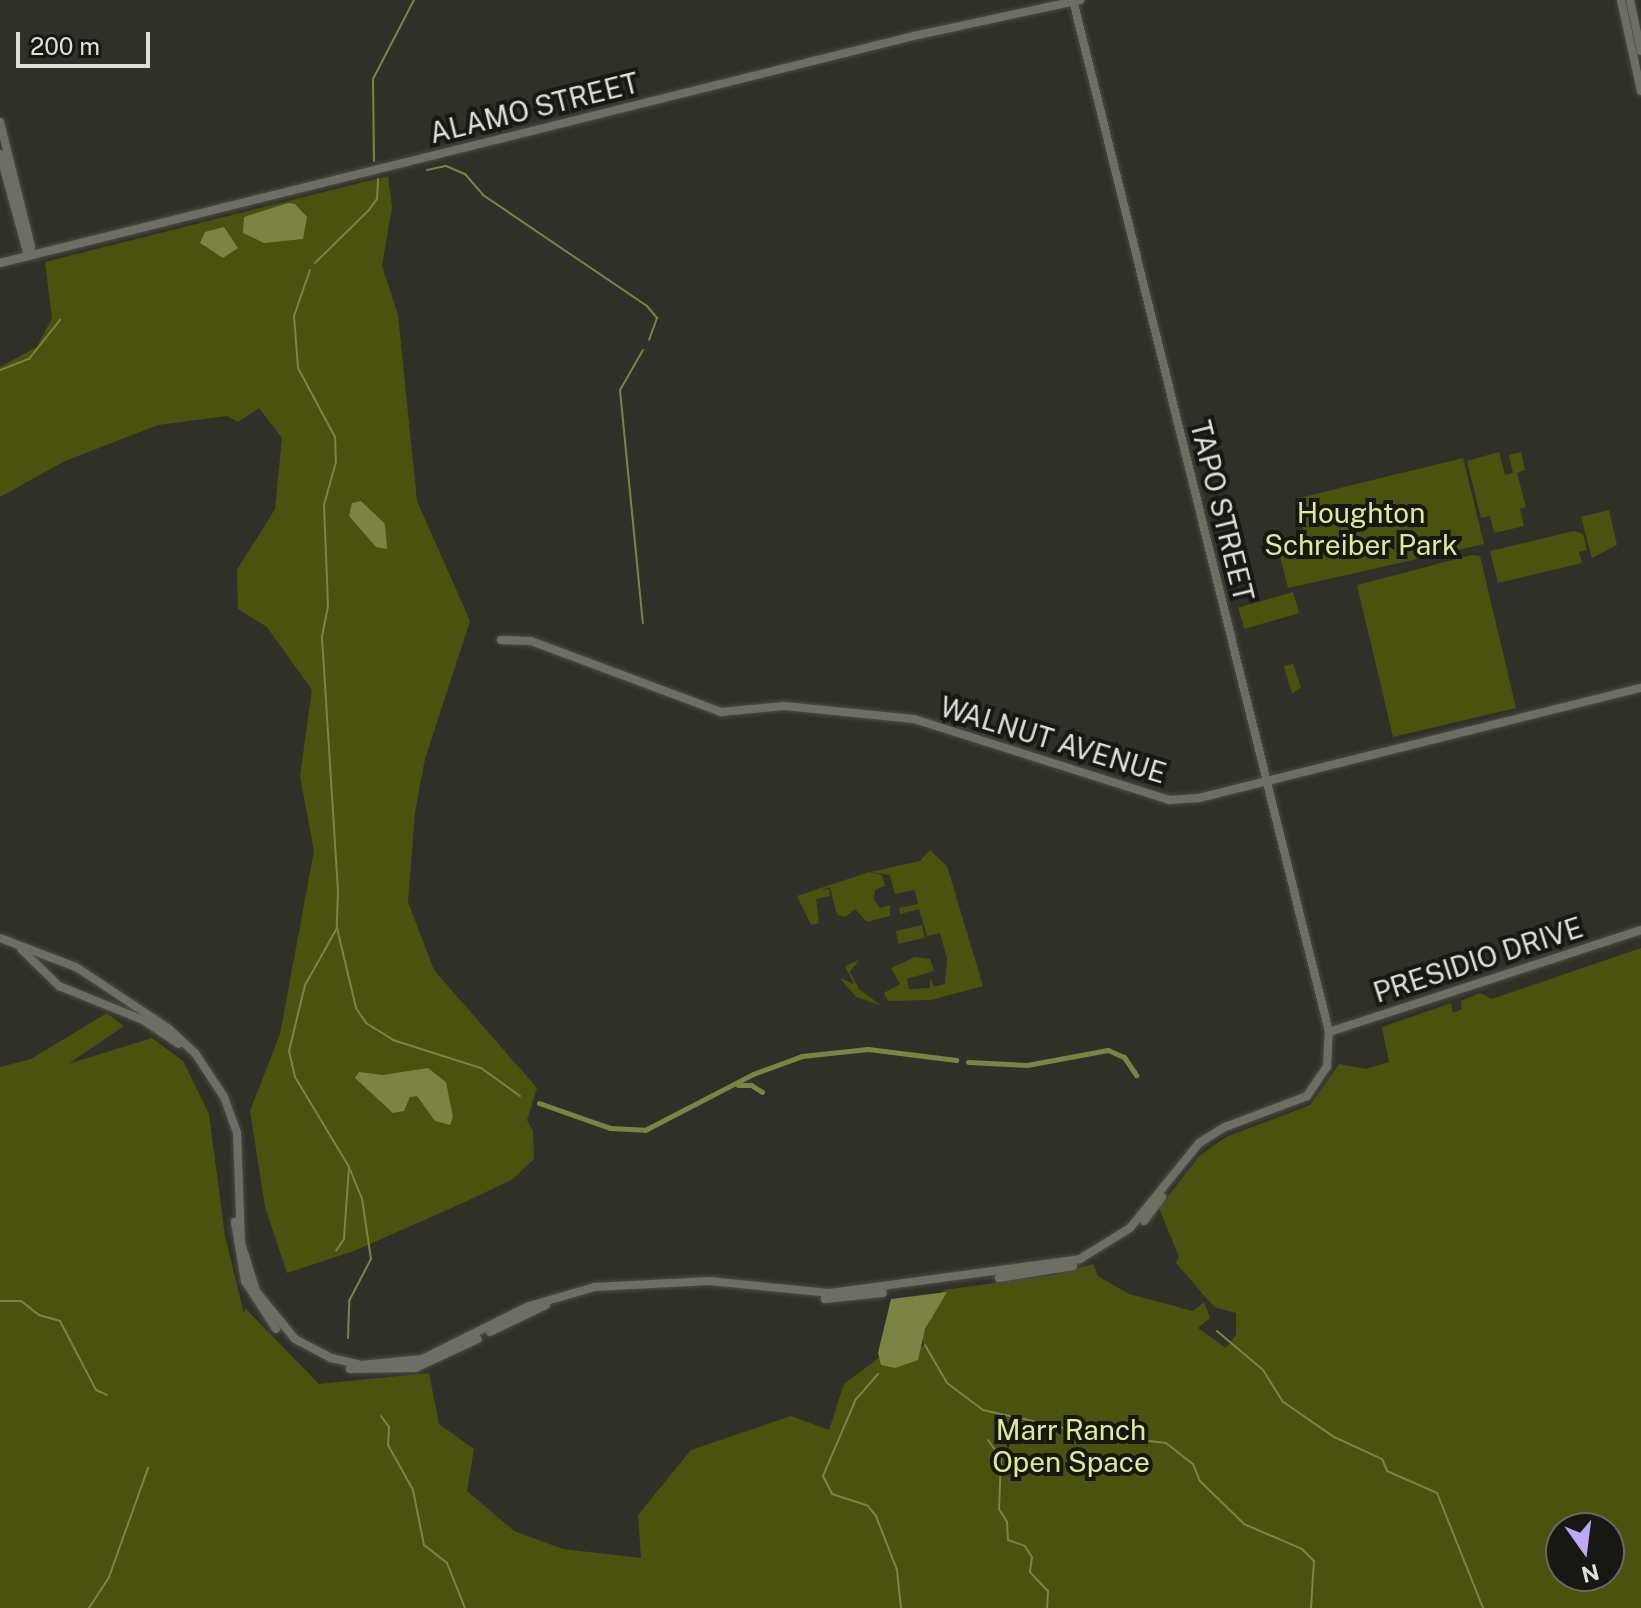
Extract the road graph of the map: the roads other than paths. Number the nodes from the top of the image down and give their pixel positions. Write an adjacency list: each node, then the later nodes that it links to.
1 (1621, 0): 5 (street)
2 (1630, 0): 4 (street)
3 (1075, 1): 8 (street, ALAMO STREET); 12 (street, TAPO STREET)
4 (1641, 51)
5 (1641, 91)
6 (0, 122): 8 (street)
7 (0, 154): 8 (street)
8 (28, 256): 9 (street, ALAMO STREET)
9 (0, 263)
10 (501, 640): 12 (street, WALNUT AVENUE)
11 (1641, 688): 12 (street, WALNUT AVENUE)
12 (1266, 781): 16 (street, TAPO STREET)
13 (1641, 930): 16 (street, PRESIDIO DRIVE)
14 (0, 938): 15 (street)
15 (22, 950): 16 (street); 16 (street)
16 (1329, 1032)

